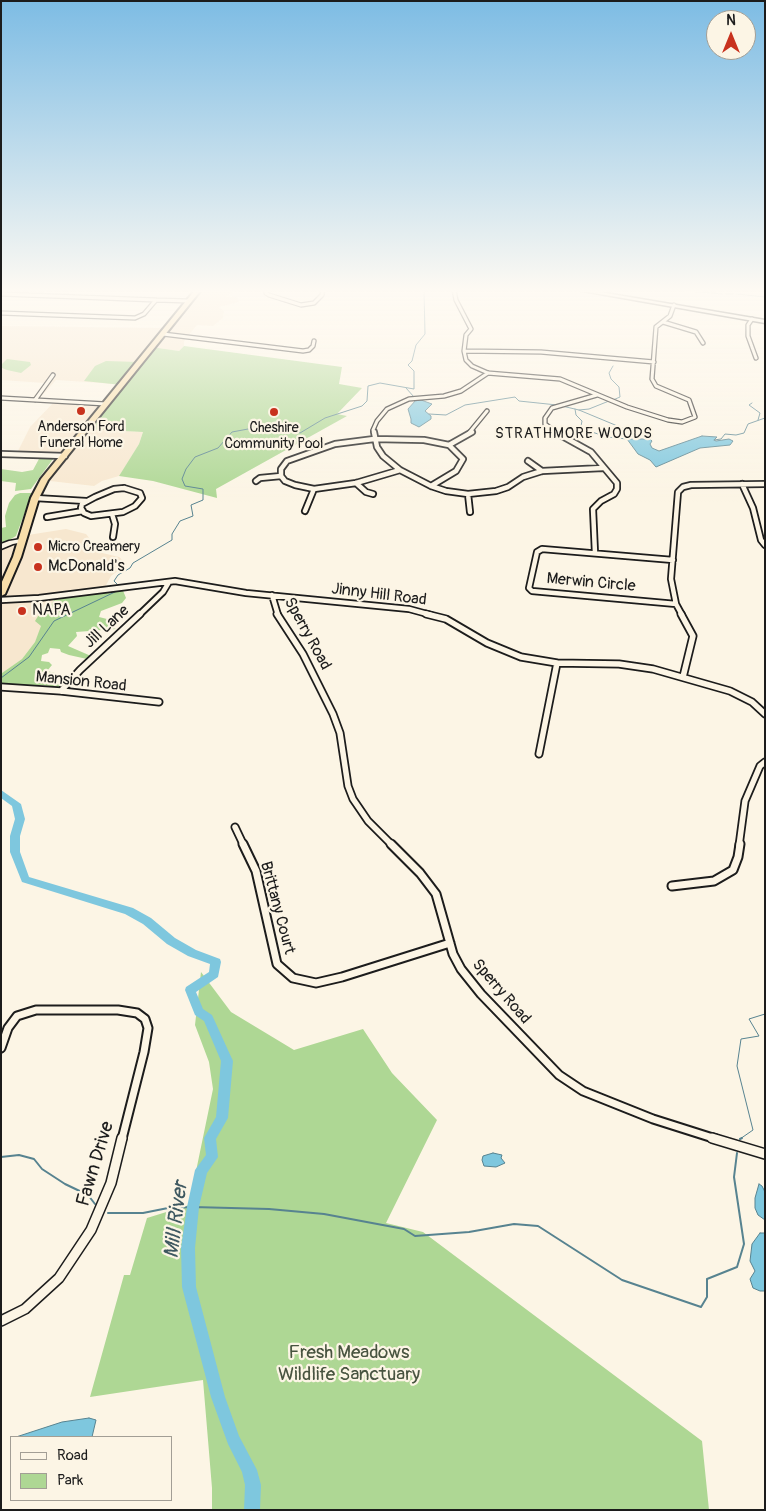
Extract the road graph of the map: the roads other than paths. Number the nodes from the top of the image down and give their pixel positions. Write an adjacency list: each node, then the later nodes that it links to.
1 (141, 361): 10 (highway)
2 (467, 361): 5 (street)
3 (637, 361): 4 (street)
4 (654, 362): 7 (street)
5 (488, 372): 7 (street); 12 (street)
6 (53, 375): 9 (street)
7 (597, 395): 17 (street)
8 (1, 398): 9 (street)
9 (35, 400): 10 (street)
10 (106, 404): 15 (highway)
11 (487, 411): 13 (street)
12 (374, 439): 13 (street); 18 (street); 20 (street)
13 (449, 445): 25 (street)
14 (1, 454): 15 (street)
15 (65, 456): 29 (highway)
16 (528, 461): 19 (street)
17 (603, 468): 19 (street); 40 (street)
18 (400, 470): 22 (street); 25 (street)
19 (542, 471): 28 (street)
20 (282, 476): 21 (street); 26 (street)
21 (256, 481)
22 (356, 482): 26 (street); 27 (street)
23 (742, 484): 24 (street); 38 (street); 41 (street)
24 (765, 484)
25 (430, 486): 28 (street)
26 (314, 489): 32 (street)
27 (373, 494)
28 (468, 494): 33 (street)
29 (34, 498): 30 (street); 37 (highway)
30 (86, 501): 31 (street); 34 (street)
31 (83, 511): 34 (street); 35 (street)
32 (305, 511)
33 (470, 512)
34 (112, 514): 36 (street)
35 (47, 517)
36 (113, 537)
37 (21, 541): 39 (main road); 43 (highway)
38 (765, 545)
39 (5, 546)
40 (595, 552): 41 (street, Merwin Circle); 46 (street, Merwin Circle)
41 (673, 560): 46 (street)
42 (169, 582): 44 (street, Jinny Hill Road); 45 (street, Jinny Hill Road); 50 (street, Jill Lane)
43 (1, 594)
44 (272, 595): 47 (street, Jinny Hill Road); 57 (street, Sperry Road)
45 (1, 600)
46 (676, 604): 48 (street)
47 (558, 663): 48 (street, Jinny Hill Road); 53 (street)
48 (684, 678): 52 (street, Jinny Hill Road)
49 (1, 688): 50 (street, Mansion Road)
50 (61, 691): 51 (street, Mansion Road)
51 (159, 702)
52 (765, 714)
53 (538, 754)
54 (765, 762): 56 (street)
55 (235, 827): 57 (street, Brittany Court)
56 (672, 886)
57 (450, 943): 59 (street, Sperry Road)
58 (1, 1048): 60 (street, Fawn Drive)
59 (765, 1154)
60 (1, 1322)

